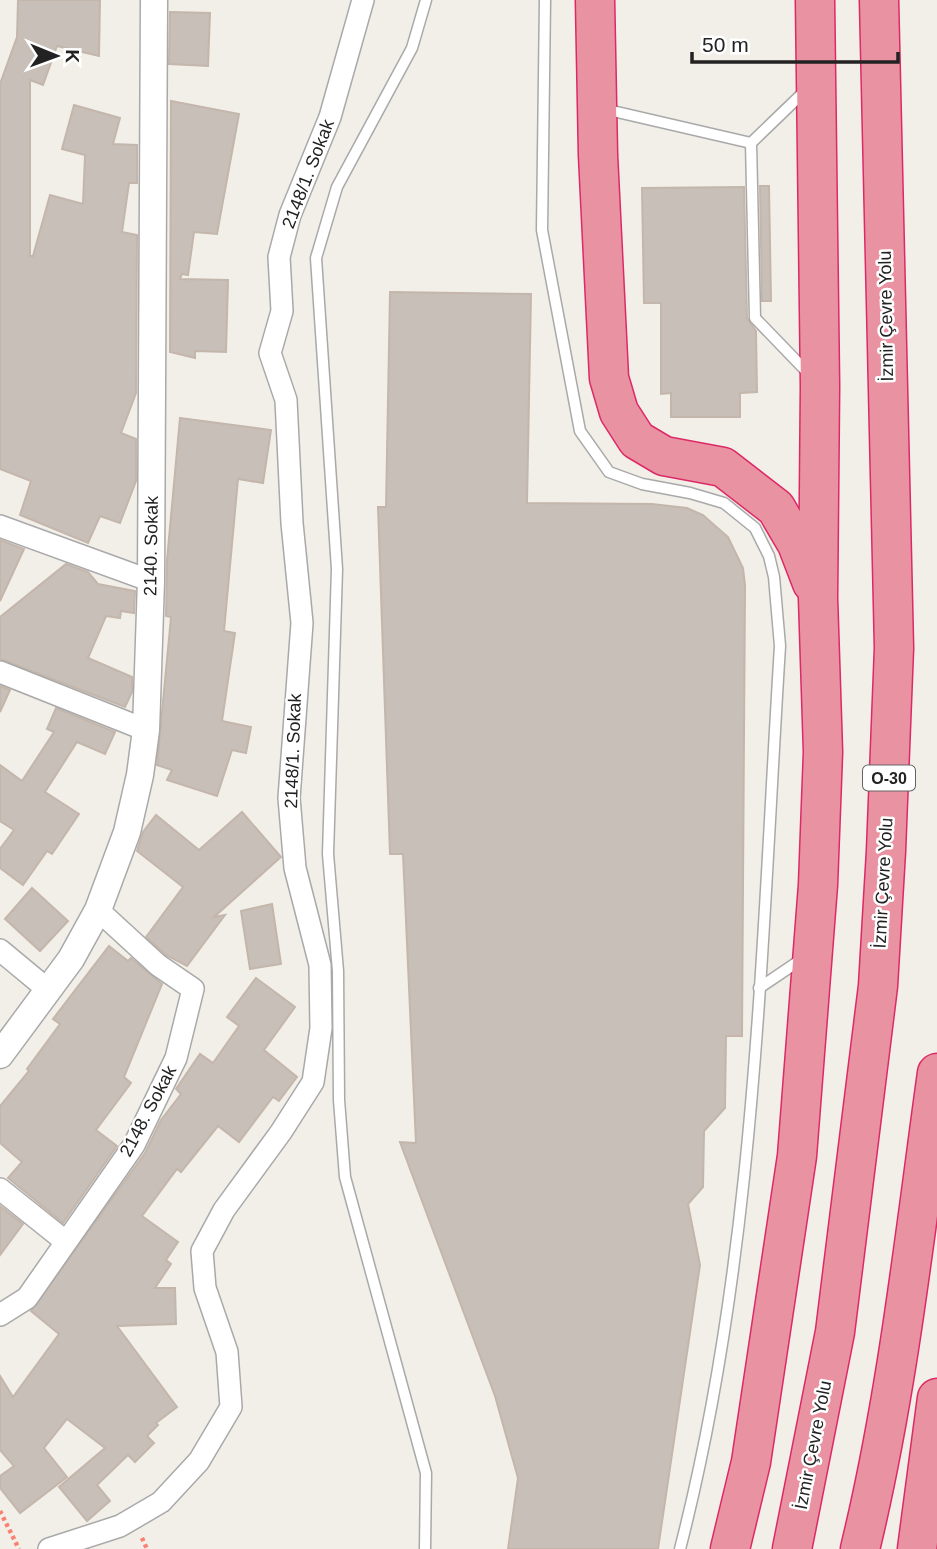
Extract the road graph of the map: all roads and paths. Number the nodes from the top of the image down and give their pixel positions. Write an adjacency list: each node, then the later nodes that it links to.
1 (154, 0): 13 (street, 2140. Sokak)
2 (363, 0): 30 (street, 2148/1. Sokak)
3 (426, 0): 31 (lane)
4 (545, 0): 20 (lane)
5 (594, 0): 9 (highway)
6 (815, 0): 8 (highway)
7 (879, 0): 34 (highway, İzmir Çevre Yolu / O-30)
8 (816, 81): 10 (lane); 11 (highway)
9 (597, 107): 10 (lane); 14 (highway)
10 (751, 143): 11 (lane)
11 (820, 386): 14 (highway)
12 (0, 526): 13 (street)
13 (151, 581): 16 (street, 2140. Sokak)
14 (818, 598): 19 (highway)
15 (0, 672): 16 (street)
16 (146, 730): 17 (street, 2140. Sokak)
17 (98, 910): 21 (street, 2140. Sokak); 25 (street, 2148. Sokak)
18 (0, 950): 21 (street)
19 (813, 951): 20 (lane); 33 (highway)
20 (759, 988): 32 (lane)
21 (47, 989): 22 (street, 2140. Sokak)
22 (0, 1055)
23 (937, 1073): 35 (highway)
24 (0, 1188): 25 (street)
25 (65, 1241): 26 (street, 2148. Sokak)
26 (0, 1315)
27 (937, 1398): 36 (highway)
28 (0, 1511): 29 (path)
29 (19, 1549)
30 (49, 1549)
31 (425, 1549)
32 (680, 1549)
33 (730, 1549)
34 (792, 1549)
35 (860, 1549)
36 (916, 1549)

